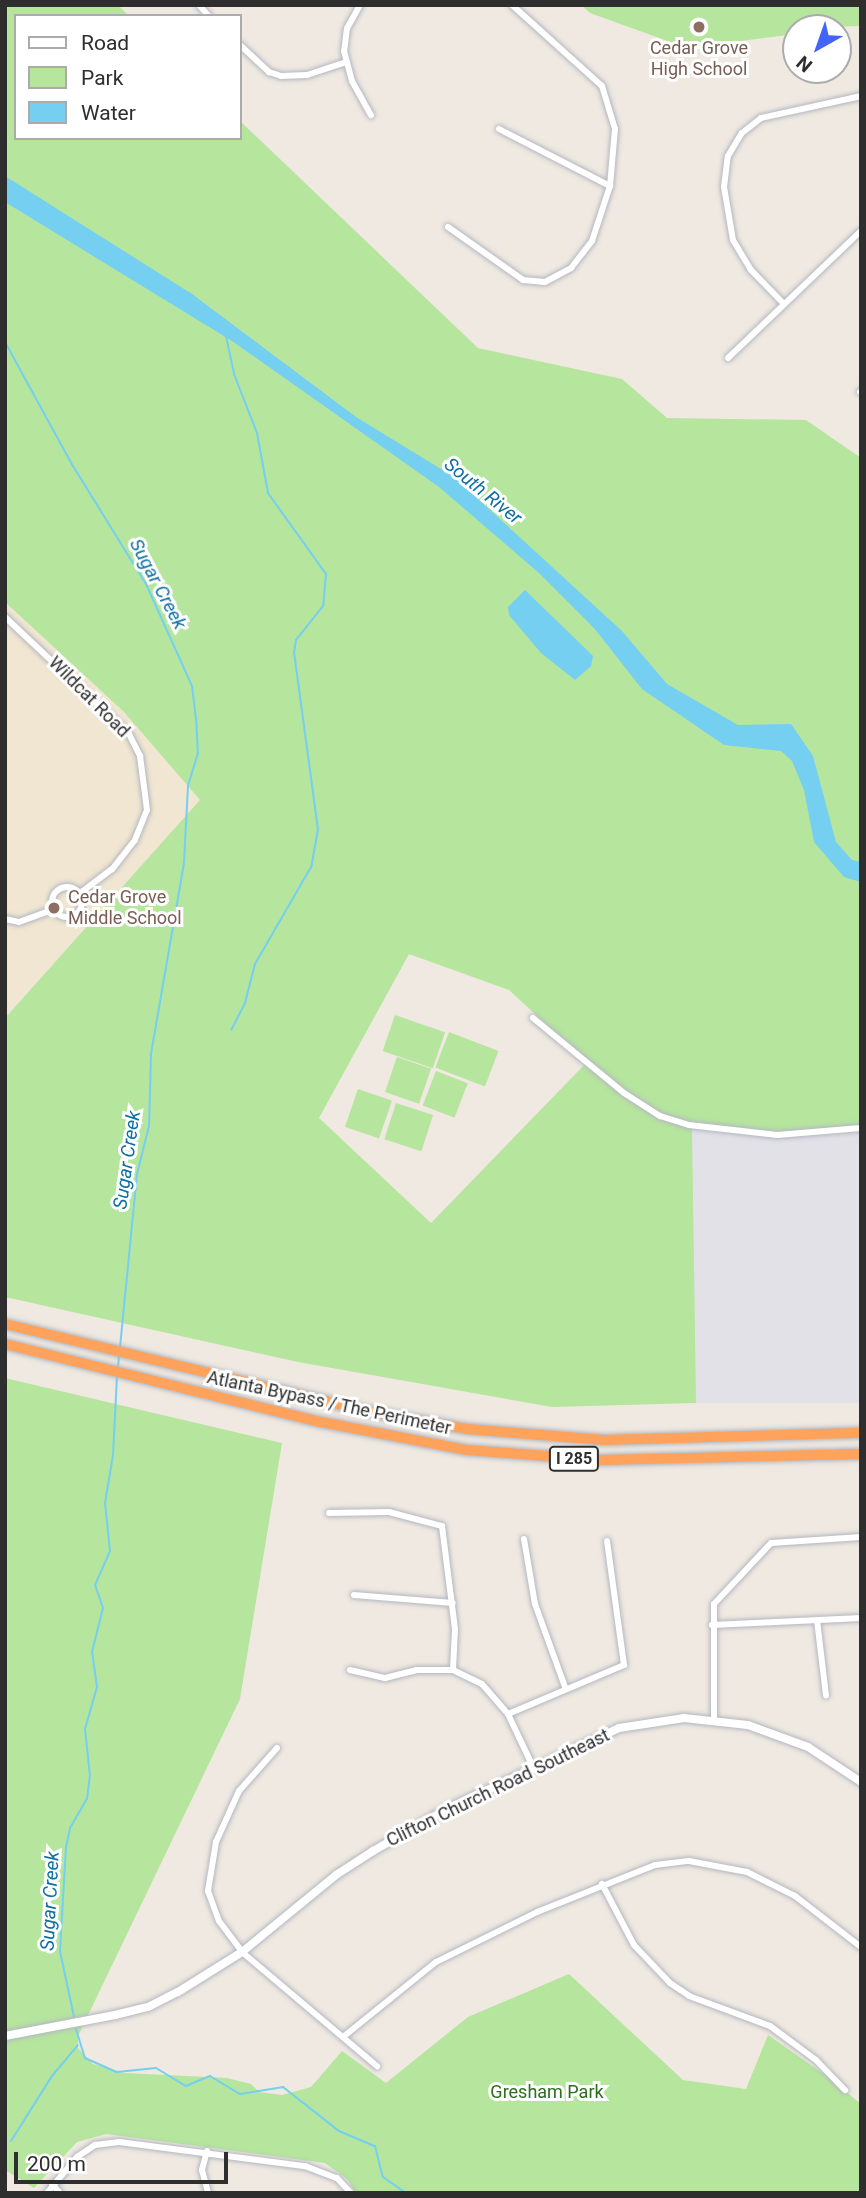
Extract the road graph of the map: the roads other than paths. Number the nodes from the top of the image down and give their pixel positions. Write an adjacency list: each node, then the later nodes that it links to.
1 (360, 5): 4 (street)
2 (512, 5): 8 (street)
3 (242, 48): 4 (street)
4 (346, 62): 6 (street)
5 (861, 96): 11 (street)
6 (371, 115)
7 (499, 129): 8 (street)
8 (610, 186): 9 (street)
9 (448, 227)
10 (861, 231): 11 (street)
11 (782, 302): 12 (street)
12 (728, 358)
13 (5, 617): 14 (street, Wildcat Road)
14 (80, 893): 15 (street); 15 (street)
15 (54, 909): 16 (street)
16 (5, 919)
17 (533, 1018): 18 (street)
18 (861, 1128)
19 (5, 1324): 21 (highway, Atlanta Bypass / The Perimeter / I 285)
20 (5, 1344): 22 (highway, Atlanta Bypass / The Perimeter / I 285)
21 (861, 1432)
22 (861, 1454)
23 (329, 1513): 28 (street)
24 (861, 1537): 31 (street)
25 (524, 1539): 34 (street)
26 (607, 1541): 34 (street)
27 (354, 1595): 28 (street)
28 (453, 1603): 33 (street)
29 (861, 1618): 30 (street)
30 (817, 1620): 31 (street); 35 (street)
31 (712, 1625): 37 (street)
32 (351, 1670): 33 (street)
33 (453, 1670): 36 (street)
34 (565, 1687): 36 (street)
35 (826, 1695)
36 (508, 1714): 39 (street)
37 (714, 1719): 39 (street, Clifton Church Road Southeast); 40 (street, Clifton Church Road Southeast)
38 (277, 1748): 43 (street)
39 (534, 1769): 43 (street, Clifton Church Road Southeast)
40 (861, 1782)
41 (602, 1884): 42 (street); 45 (street); 47 (street)
42 (861, 1947)
43 (242, 1952): 44 (street, Clifton Church Road Southeast); 45 (street)
44 (5, 2036)
45 (343, 2037): 46 (street)
46 (377, 2066)
47 (845, 2090)
48 (207, 2151): 49 (street); 52 (street); 53 (street)
49 (52, 2184): 50 (street); 51 (street)
50 (47, 2193)
51 (60, 2193)
52 (208, 2193)
53 (351, 2193)

